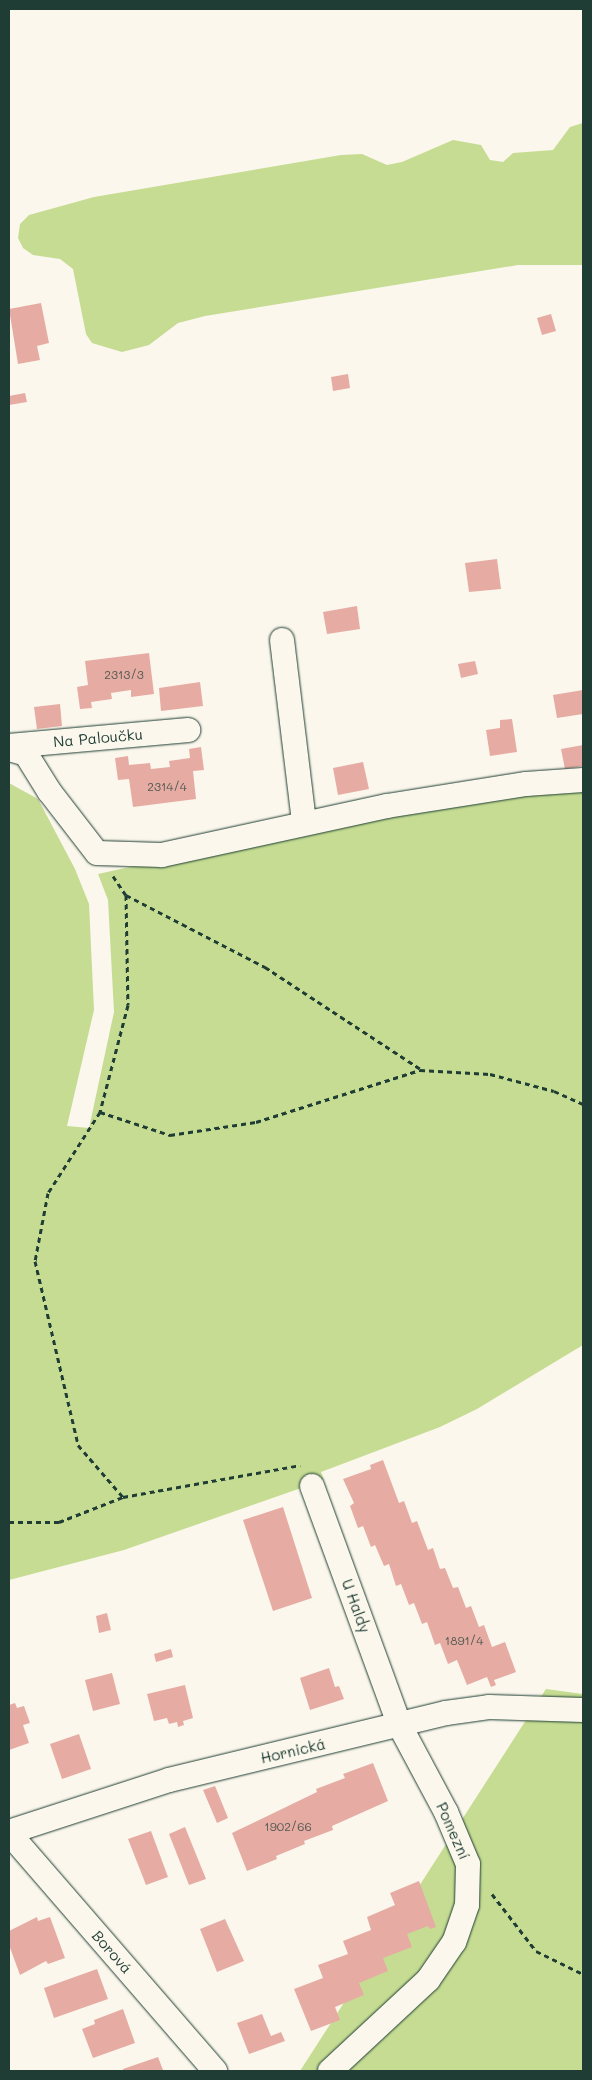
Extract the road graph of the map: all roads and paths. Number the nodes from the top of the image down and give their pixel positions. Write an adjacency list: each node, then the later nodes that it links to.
1 (282, 640): 5 (street)
2 (188, 730): 3 (street, Na Paloučku)
3 (9, 748): 6 (street)
4 (583, 780): 5 (street)
5 (304, 823): 6 (street)
6 (97, 853): 7 (path)
7 (126, 895): 8 (path); 10 (path)
8 (420, 1070): 9 (path); 10 (path)
9 (583, 1104)
10 (100, 1112): 12 (path)
11 (312, 1486): 12 (path); 15 (street, U Haldy)
12 (123, 1497): 13 (path)
13 (9, 1522)
14 (583, 1710): 15 (street, Hornická)
15 (400, 1726): 16 (street, Hornická); 17 (street, Pomezní)
16 (9, 1833): 19 (street, Borová)
17 (468, 1864): 18 (path); 20 (street, Pomezní)
18 (583, 1974)
19 (215, 2071)
20 (330, 2071)

